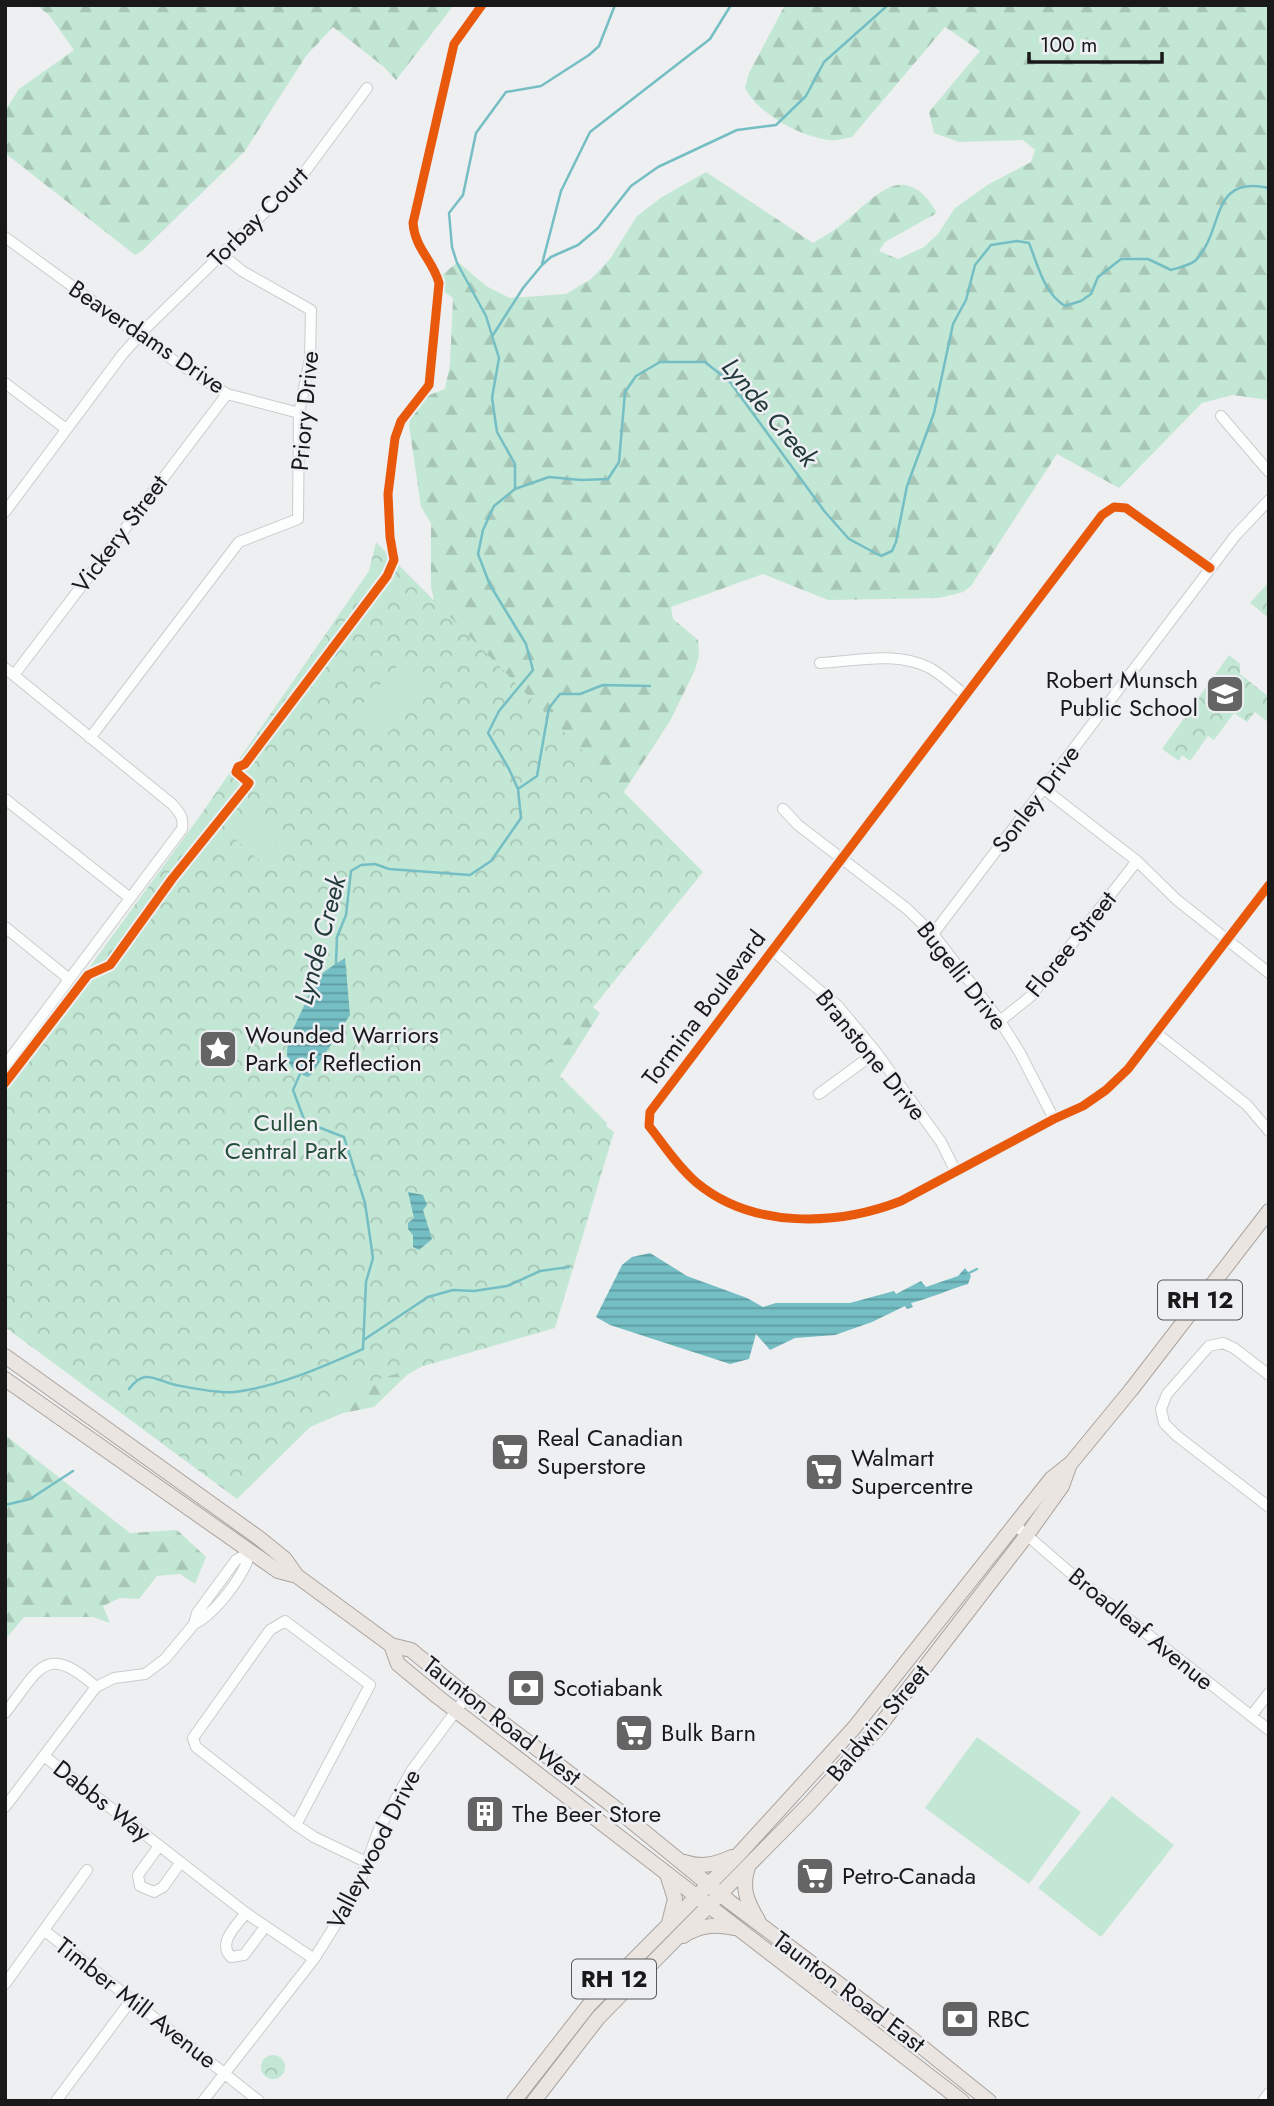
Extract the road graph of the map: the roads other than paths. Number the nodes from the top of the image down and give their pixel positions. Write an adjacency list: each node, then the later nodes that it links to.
1 (367, 88): 3 (street, Torbay Court)
2 (5, 237): 4 (street, Beaverdams Drive)
3 (221, 254): 4 (street, Torbay Court); 7 (street, Priory Drive)
4 (139, 336): 6 (street, Beaverdams Drive); 9 (street, Torbay Court)
5 (5, 383): 9 (street)
6 (227, 394): 7 (street, Beaverdams Drive); 15 (street, Vickery Street)
7 (299, 413): 17 (street, Priory Drive)
8 (1221, 416): 10 (street)
9 (66, 429): 12 (street, Torbay Court)
10 (1269, 472)
11 (1269, 500): 13 (street, Sonley Drive)
12 (5, 512)
13 (1210, 569): 16 (street, Tormina Boulevard); 18 (street, Sonley Drive)
14 (820, 663): 16 (street)
15 (10, 672): 17 (street)
16 (965, 695): 21 (street, Tormina Boulevard)
17 (90, 738): 24 (street)
18 (1044, 789): 22 (street); 26 (street, Sonley Drive)
19 (5, 799): 24 (street)
20 (783, 809): 21 (street, Bugelli Drive)
21 (841, 859): 26 (street, Bugelli Drive); 28 (street, Tormina Boulevard)
22 (1138, 861): 27 (street); 31 (street, Floree Street)
23 (1269, 885): 27 (street, Tormina Boulevard)
24 (130, 898): 30 (street)
25 (5, 928): 30 (street)
26 (933, 934): 31 (street, Bugelli Drive)
27 (1227, 939): 29 (street); 32 (street, Tormina Boulevard)
28 (772, 950): 33 (street, Branstone Drive); 38 (street, Tormina Boulevard)
29 (1269, 973)
30 (69, 979): 34 (street)
31 (1000, 1021): 36 (street, Bugelli Drive)
32 (1156, 1033): 36 (street, Tormina Boulevard); 37 (street)
33 (876, 1052): 35 (street); 38 (street, Branstone Drive)
34 (6, 1064)
35 (819, 1094)
36 (1054, 1119): 38 (street, Tormina Boulevard)
37 (1269, 1131)
38 (956, 1172)
39 (1269, 1211): 43 (main road, Baldwin Street / RH 12)
40 (5, 1356): 48 (main road, Taunton Road West)
41 (1269, 1375): 44 (street)
42 (5, 1379): 47 (main road, Taunton Road West)
43 (1071, 1463): 45 (main road, Baldwin Street / RH 12); 46 (main road, Baldwin Street / RH 12)
44 (1269, 1507)
45 (1015, 1525): 46 (street, Broadleaf Avenue); 61 (main road, Baldwin Street / RH 12)
46 (1027, 1535): 55 (street, Broadleaf Avenue); 61 (main road, Baldwin Street / RH 12)
47 (250, 1552): 48 (main road, Taunton Road West); 50 (street)
48 (297, 1576): 49 (main road, Taunton Road West)
49 (391, 1645): 52 (main road, Taunton Road West); 53 (main road, Taunton Road West)
50 (96, 1687): 54 (street); 57 (street)
51 (1269, 1693): 55 (street)
52 (467, 1696): 53 (street, Valleywood Drive); 62 (main road, Taunton Road West)
53 (456, 1711): 64 (street, Valleywood Drive); 66 (main road, Taunton Road West)
54 (5, 1713)
55 (1251, 1716): 56 (street, Broadleaf Avenue)
56 (1269, 1730)
57 (44, 1756): 58 (street); 60 (street, Dabbs Way)
58 (5, 1807)
59 (296, 1825): 59 (street); 64 (street)
60 (159, 1846): 63 (street, Dabbs Way); 63 (street, Dabbs Way)
61 (745, 1858): 62 (main road); 67 (main road, Baldwin Street / RH 12); 68 (main road, Baldwin Street / RH 12); 73 (main road)
62 (679, 1860): 67 (main road, Taunton Road West)
63 (181, 1862): 71 (street, Dabbs Way)
64 (366, 1863): 77 (street, Valleywood Drive)
65 (87, 1870): 76 (street)
66 (667, 1874): 69 (main road, Taunton Road West); 72 (main road)
67 (709, 1884): 68 (main road, Taunton Road East); 69 (main road, Baldwin Street / RH 12)
68 (720, 1894): 70 (main road, Baldwin Street / RH 12); 73 (main road, Taunton Road East)
69 (696, 1896): 70 (main road, Taunton Road East); 72 (main road, RH 12)
70 (708, 1906): 75 (main road, Taunton Road East); 78 (main road, Baldwin Street / RH 12)
71 (246, 1913): 74 (street, Dabbs Way); 74 (street)
72 (668, 1924): 86 (main road, RH 12)
73 (760, 1924): 89 (main road, Taunton Road East)
74 (265, 1927): 77 (street, Dabbs Way)
75 (739, 1929): 78 (main road); 88 (main road, Taunton Road East)
76 (45, 1931): 79 (street); 80 (street, Timber Mill Avenue)
77 (314, 1959): 81 (street, Valleywood Drive)
78 (654, 1959): 87 (main road, RH 12)
79 (5, 1984)
80 (132, 1999): 81 (street, Timber Mill Avenue); 83 (street)
81 (224, 2073): 84 (street, Valleywood Drive); 85 (street, Timber Mill Avenue)
82 (1269, 2093): 90 (street)
83 (56, 2101)
84 (203, 2101)
85 (259, 2101)
86 (514, 2101)
87 (534, 2101)
88 (962, 2101)
89 (989, 2101)
90 (1263, 2101)

